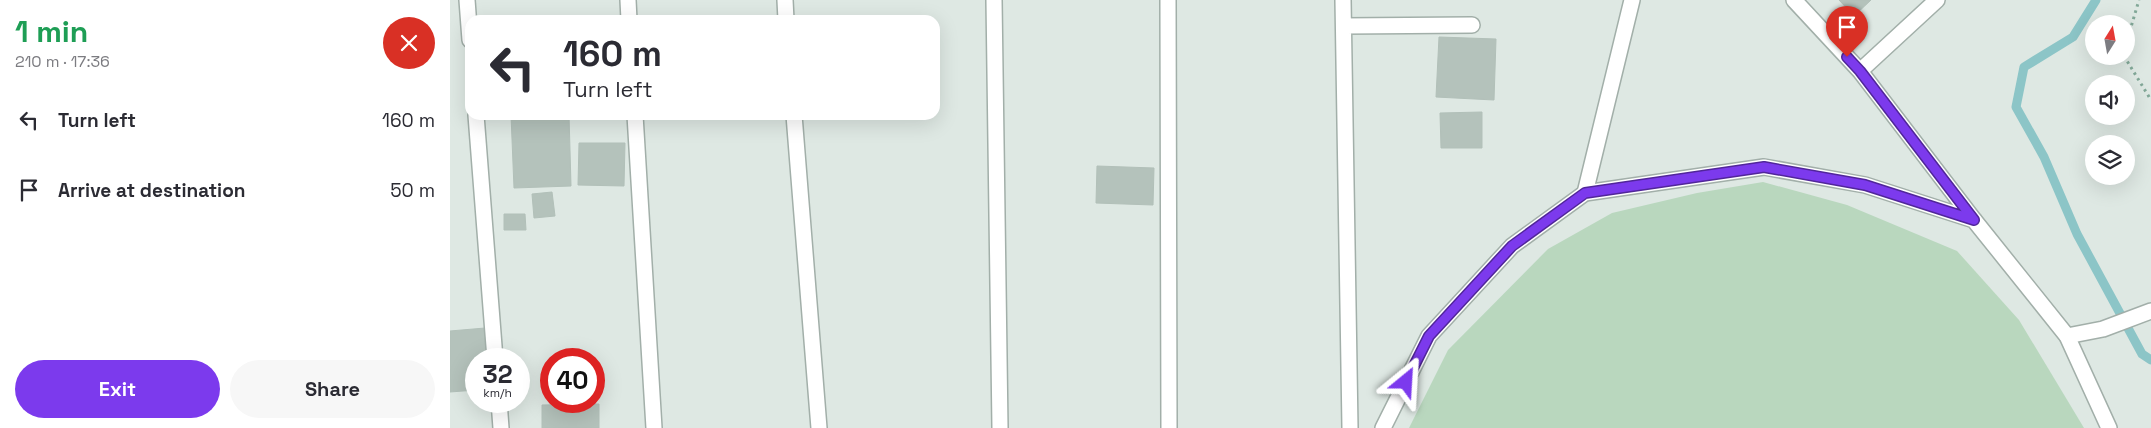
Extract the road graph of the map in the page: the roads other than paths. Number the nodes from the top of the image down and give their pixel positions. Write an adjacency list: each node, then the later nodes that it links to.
1 (467, 0): 10 (street)
2 (628, 0): 11 (street)
3 (785, 0): 12 (street)
4 (994, 0): 28 (street)
5 (1168, 0): 29 (street)
6 (1343, 0): 14 (street)
7 (1632, 0): 19 (street)
8 (1794, 0): 15 (street)
9 (1938, 0): 15 (street)
10 (468, 15)
11 (629, 15)
12 (786, 15)
13 (1472, 25): 14 (street)
14 (1344, 26): 30 (street)
15 (1860, 71): 20 (street)
16 (476, 120): 23 (street)
17 (635, 120): 26 (street)
18 (794, 120): 27 (street)
19 (1585, 193): 20 (street); 31 (street)
20 (1974, 220): 22 (street)
21 (2151, 311): 22 (street)
22 (2067, 336): 32 (street)
23 (494, 348)
24 (500, 413): 25 (street)
25 (501, 428)
26 (654, 428)
27 (819, 428)
28 (1000, 428)
29 (1169, 428)
30 (1350, 428)
31 (1383, 428)
32 (2109, 428)

